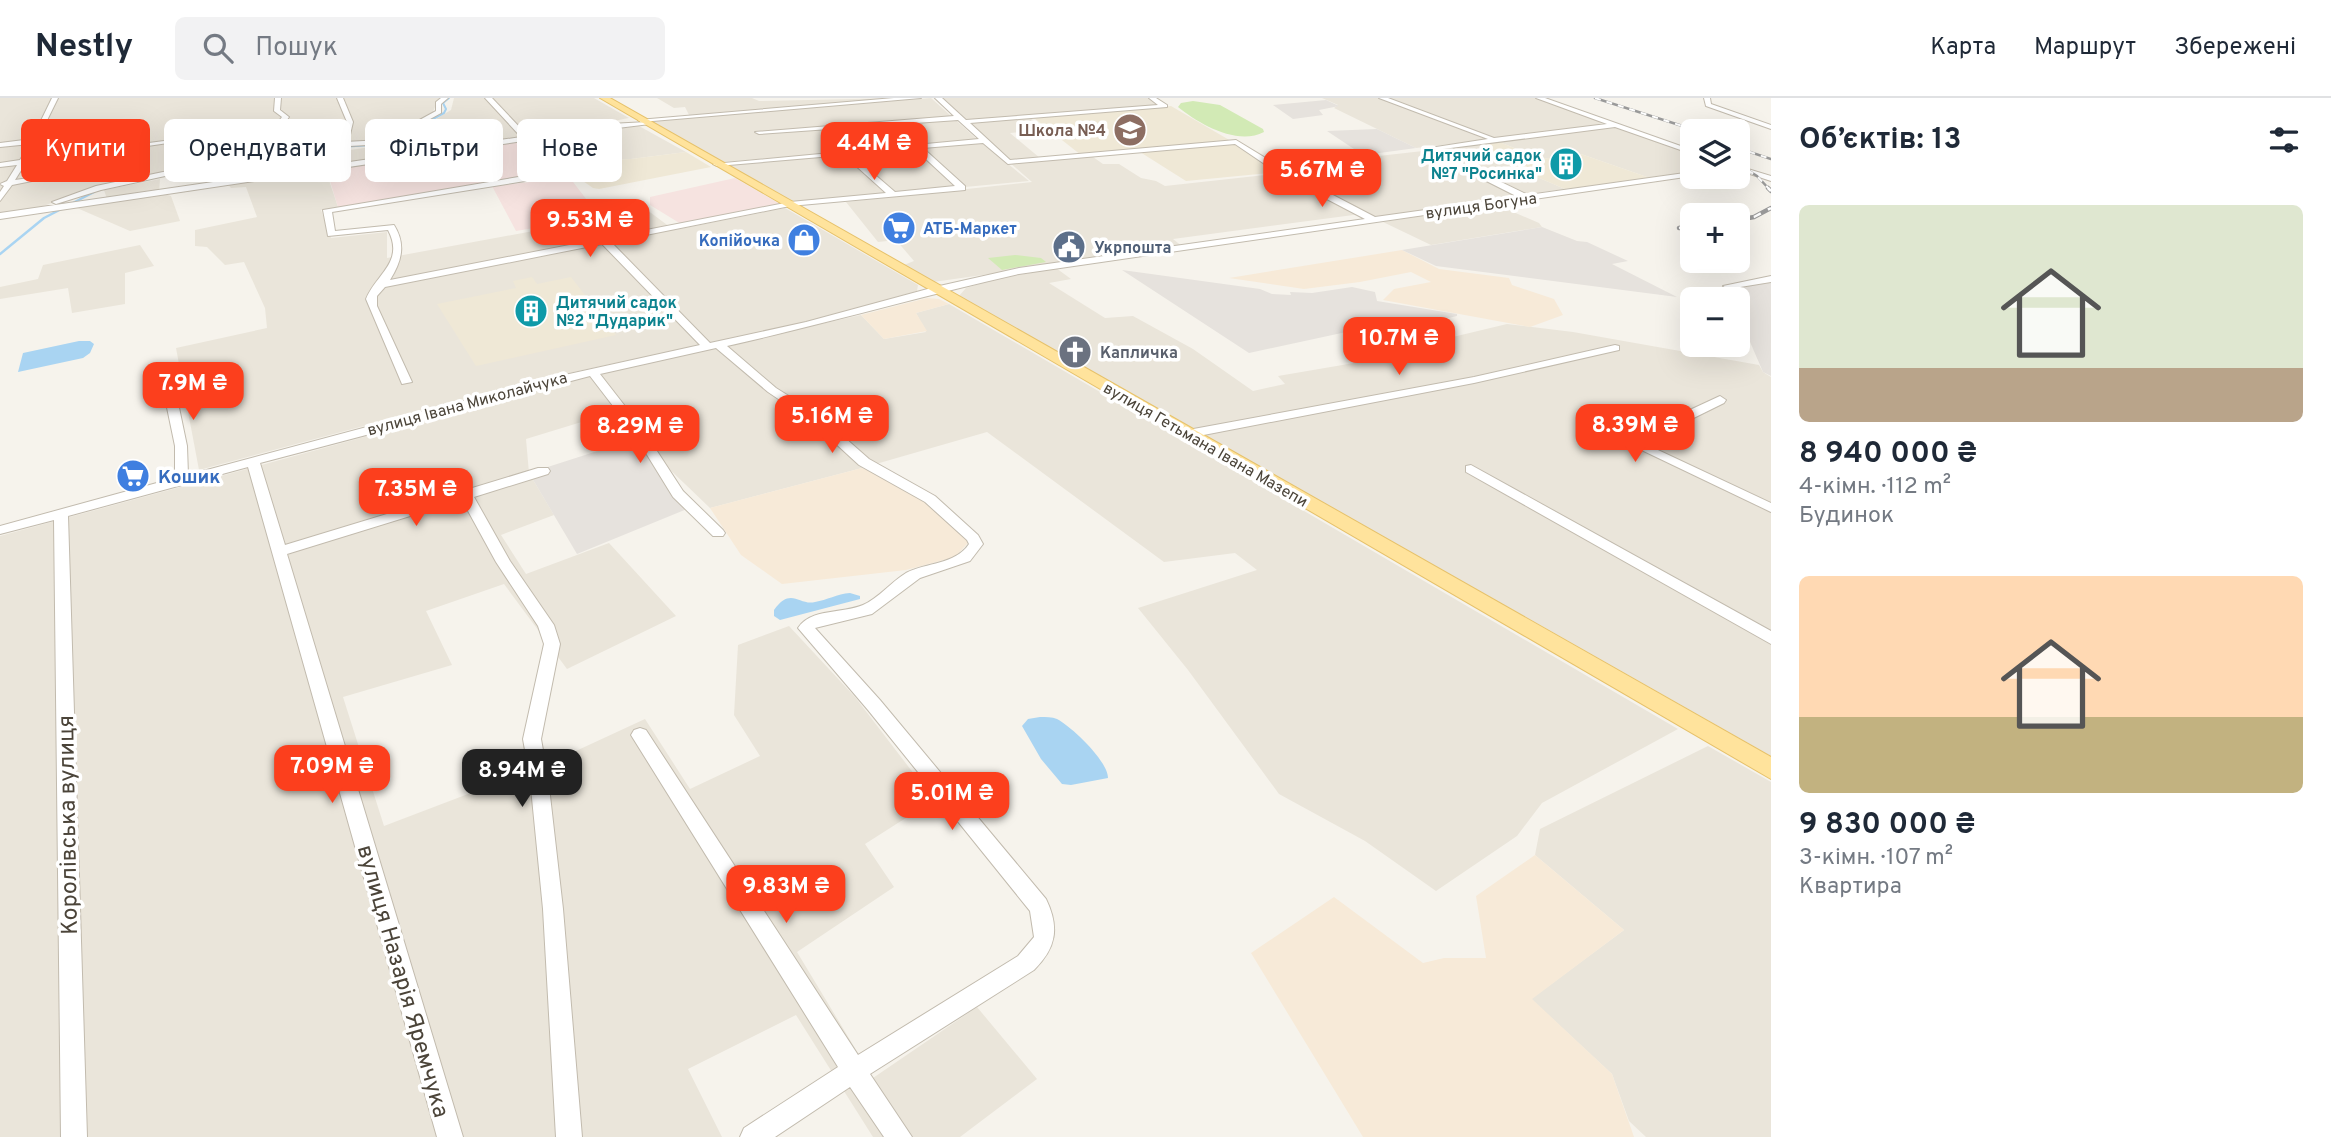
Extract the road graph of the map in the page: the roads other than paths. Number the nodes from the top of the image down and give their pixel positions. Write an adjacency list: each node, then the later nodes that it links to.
1 (55, 98): 13 (street)
2 (278, 98): 14 (street)
3 (340, 98): 15 (street)
4 (445, 98): 29 (street)
5 (488, 98): 21 (street)
6 (604, 98): 17 (main road, вулиця Гетьмана Івана Мазепи)
7 (918, 98): 17 (street)
8 (938, 98): 16 (street)
9 (1152, 98): 16 (street)
10 (1382, 98): 24 (street)
11 (1539, 98): 20 (street)
12 (1708, 101): 18 (street); 22 (street)
13 (45, 119)
14 (284, 119)
15 (349, 119)
16 (959, 120): 23 (street); 26 (street)
17 (641, 121): 19 (street); 36 (main road, вулиця Гетьмана Івана Мазепи)
18 (1771, 121)
19 (622, 124)
20 (1616, 125): 24 (street); 33 (street)
21 (517, 127)
22 (1771, 127)
23 (758, 132)
24 (1494, 139): 48 (street)
25 (517, 140): 52 (street)
26 (984, 141): 32 (street); 55 (street)
27 (21, 143): 30 (street)
28 (164, 143): 31 (street)
29 (351, 144)
30 (0, 145)
31 (150, 145)
32 (916, 147): 34 (street); 47 (street)
33 (1680, 148)
34 (846, 153): 36 (street); 47 (street)
35 (21, 163): 37 (street)
36 (717, 164): 51 (main road, вулиця Гетьмана Івана Мазепи)
37 (0, 165)
38 (21, 165): 45 (street)
39 (1750, 172): 42 (street)
40 (164, 174): 52 (street)
41 (1680, 176): 48 (street, вулиця Богуна)
42 (1771, 179)
43 (517, 180): 50 (street)
44 (21, 181): 45 (street)
45 (10, 183): 46 (street); 49 (street)
46 (0, 184)
47 (894, 195): 51 (street)
48 (1527, 198): 55 (street, вулиця Богуна)
49 (0, 199)
50 (383, 201): 56 (street); 56 (street)
51 (790, 204): 58 (street); 62 (main road, вулиця Гетьмана Івана Мазепи)
52 (38, 210): 53 (street)
53 (21, 214): 54 (street); 57 (street)
54 (0, 216)
55 (1374, 220): 62 (street, вулиця Богуна)
56 (391, 227): 60 (street)
57 (0, 228)
58 (605, 241): 60 (street); 63 (street)
59 (1771, 279): 61 (street)
60 (383, 284): 67 (street)
61 (1728, 286)
62 (938, 289): 63 (street, вулиця Івана Миколайчука); 69 (main road, вулиця Гетьмана Івана Мазепи)
63 (712, 345): 66 (street, вулиця Івана Миколайчука); 83 (street)
64 (1615, 348): 69 (street)
65 (165, 369): 73 (street)
66 (592, 371): 70 (street, вулиця Івана Миколайчука); 78 (street)
67 (407, 382)
68 (1720, 400): 75 (street)
69 (1188, 434): 82 (main road, вулиця Гетьмана Івана Мазепи)
70 (253, 461): 73 (street, вулиця Івана Миколайчука); 79 (street, вулиця Назарія Яремчука)
71 (1471, 469): 80 (street)
72 (543, 471): 74 (street)
73 (182, 481): 76 (street, вулиця Івана Миколайчука)
74 (466, 495): 79 (street); 86 (street)
75 (1771, 508)
76 (61, 513): 77 (street, вулиця Івана Миколайчука); 84 (street, Королівська вулиця)
77 (0, 530)
78 (718, 533)
79 (279, 552): 85 (street, вулиця Назарія Яремчука)
80 (1771, 638)
81 (640, 734): 83 (street)
82 (1771, 769)
83 (854, 1071): 87 (street); 88 (street)
84 (74, 1137)
85 (450, 1137)
86 (569, 1137)
87 (753, 1137)
88 (899, 1137)

